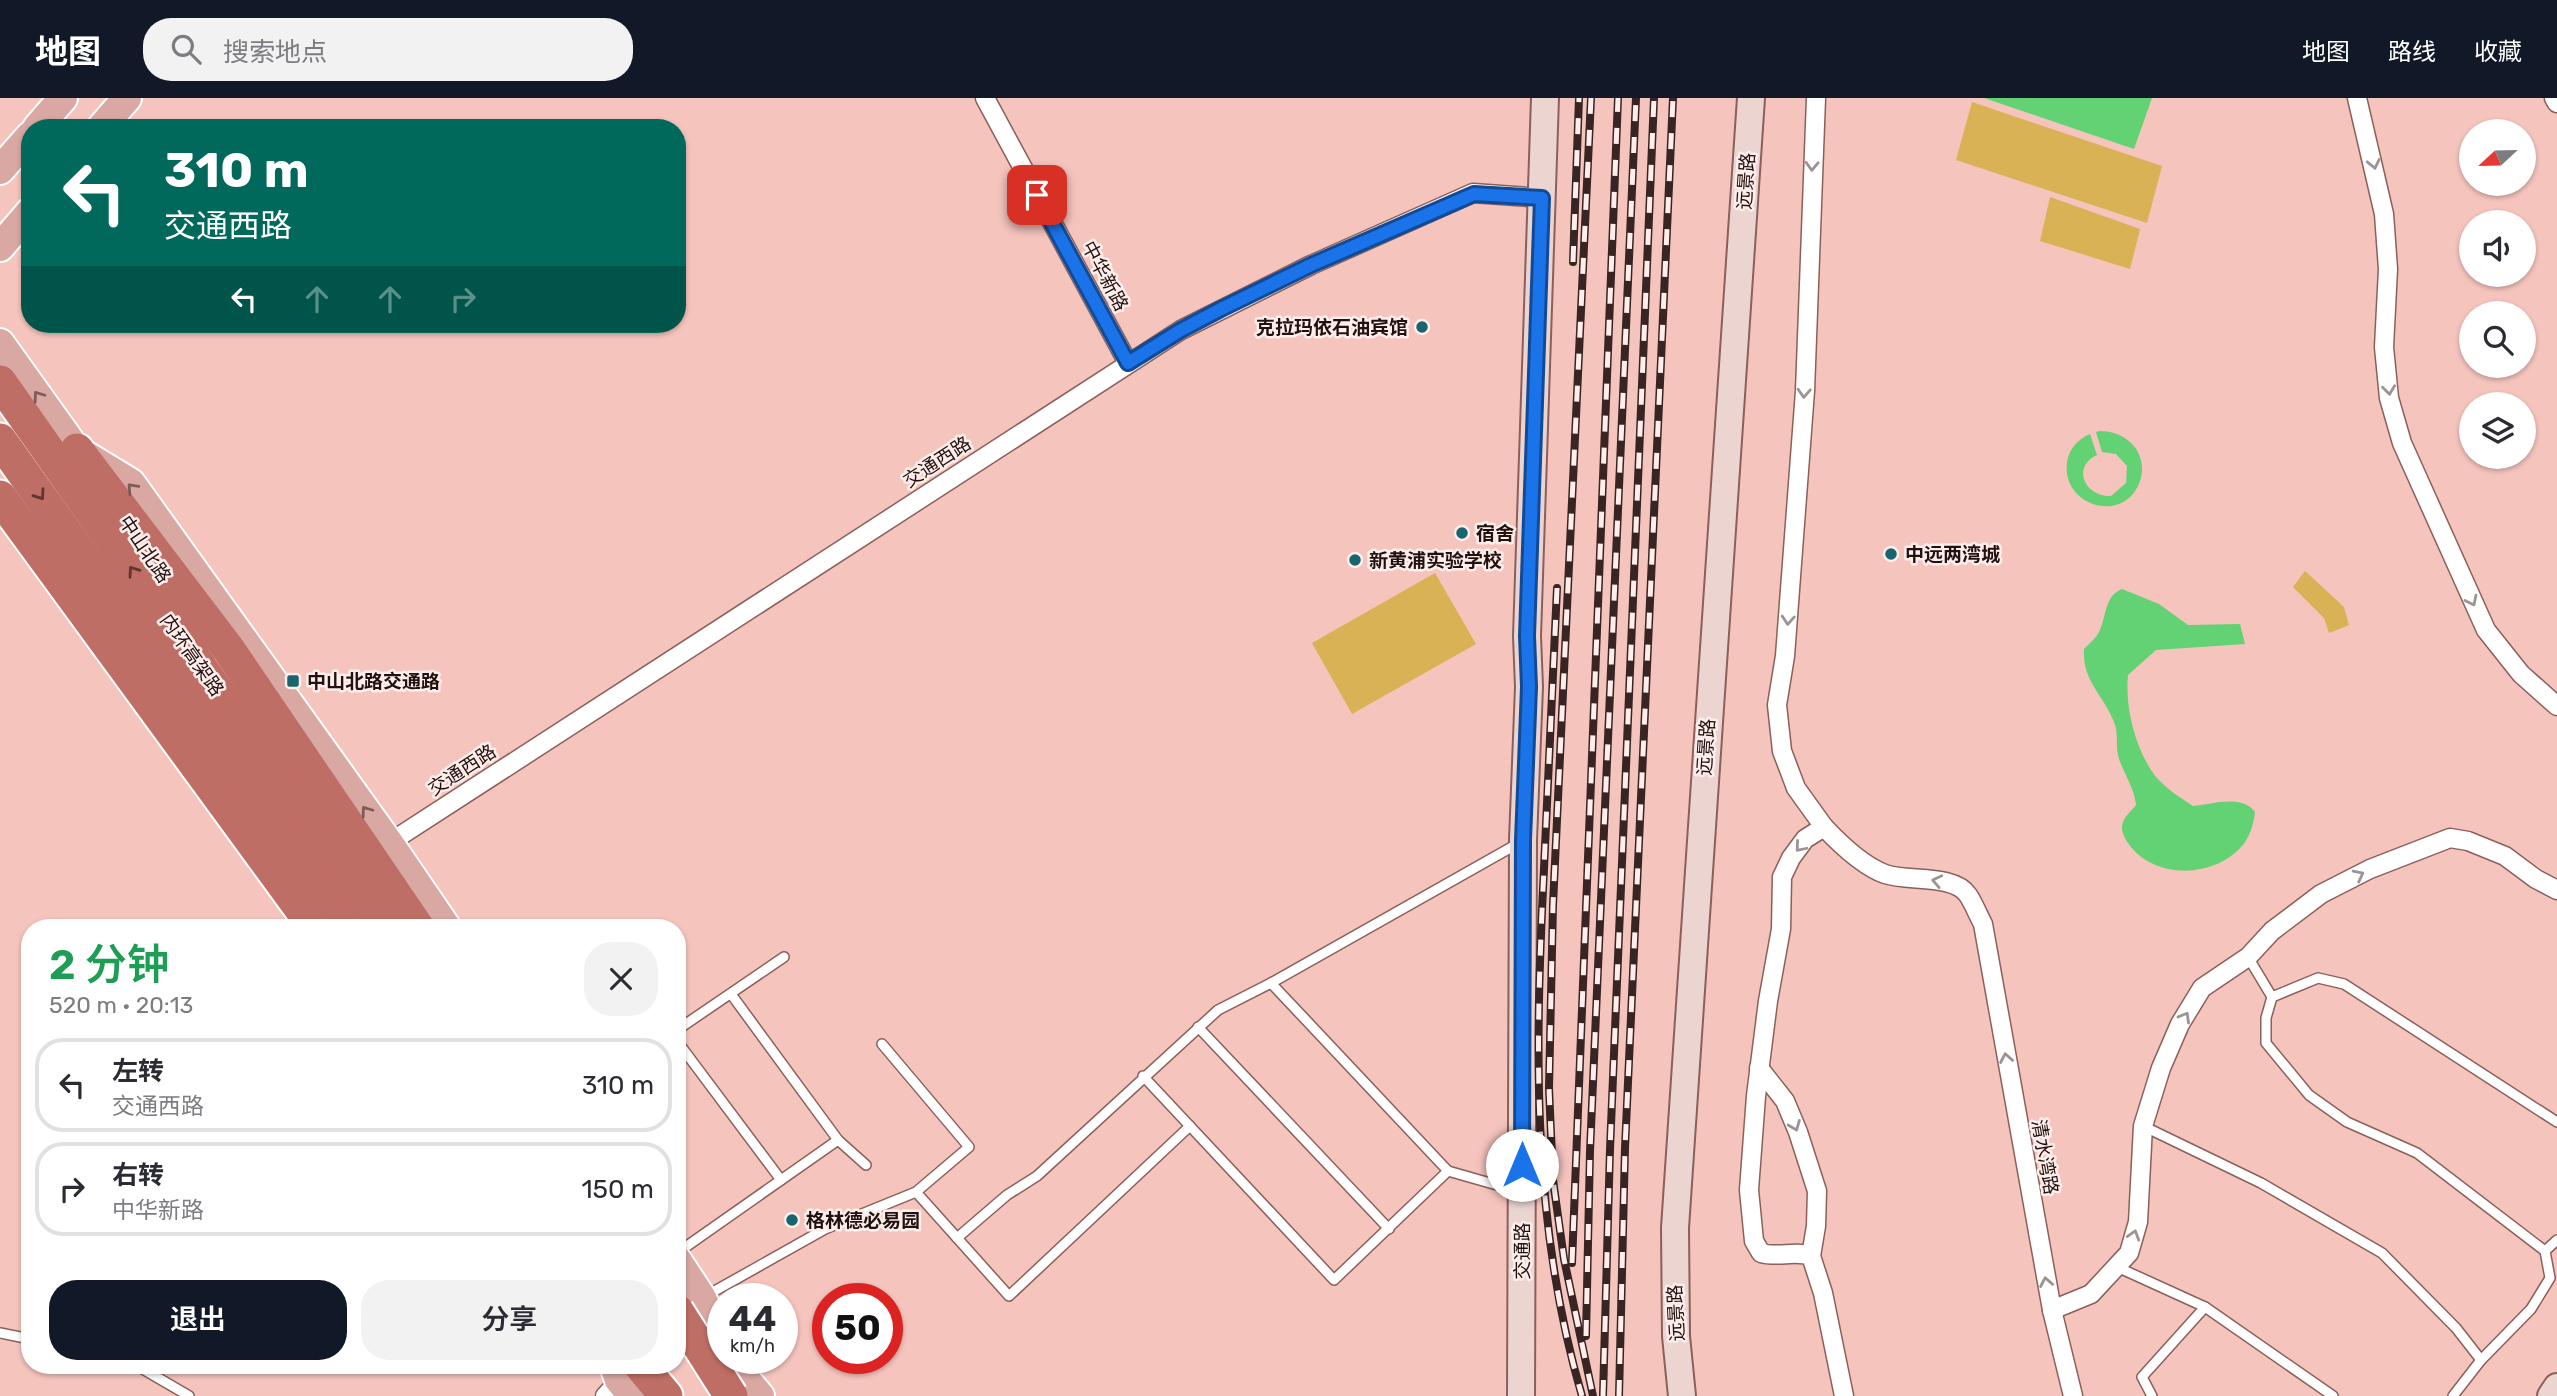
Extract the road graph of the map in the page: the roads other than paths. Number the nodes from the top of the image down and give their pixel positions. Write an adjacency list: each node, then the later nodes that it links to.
1 (63, 98): 10 (main road)
2 (127, 98): 11 (main road)
3 (985, 98): 18 (street, 中华新路)
4 (1545, 98): 14 (street, 交通路)
5 (1751, 98): 87 (street, 远景路)
6 (1816, 98): 25 (street, 清水湾路, one-way to 25)
7 (2357, 98): 24 (street, one-way to 24)
8 (2554, 98): 9 (street)
9 (2557, 103)
10 (45, 119)
11 (109, 119)
12 (21, 146): 13 (main road)
13 (0, 170)
14 (1542, 198): 18 (street, 交通西路); 26 (street, 交通路)
15 (21, 222): 16 (main road)
16 (0, 247)
17 (0, 343): 21 (main road, 中山北路, one-way to 17)
18 (1128, 363): 27 (street, 交通西路)
19 (0, 382): 33 (highway, 内环高架路, one-way to 19)
20 (0, 440): 32 (highway, 内环高架路, one-way to 32)
21 (77, 450): 27 (main road, one-way to 21); 34 (main road, 中山北路); 35 (highway)
22 (0, 485): 31 (main road)
23 (0, 496): 30 (highway)
24 (2557, 706)
25 (1824, 827): 47 (street, one-way to 47); 67 (street, 清水湾路, one-way to 25)
26 (1523, 840): 40 (lane); 57 (street, 交通路)
27 (389, 843): 29 (main road)
28 (2557, 890): 39 (street, one-way to 28)
29 (424, 894): 36 (main road); 37 (main road)
30 (308, 919)
31 (327, 919)
32 (340, 919)
33 (378, 919)
34 (405, 919)
35 (412, 919)
36 (424, 919)
37 (441, 919)
38 (784, 957): 41 (lane)
39 (2248, 957): 42 (lane); 51 (street, one-way to 39)
40 (1270, 983): 44 (lane); 54 (lane)
41 (731, 994): 43 (lane); 52 (lane)
42 (2272, 997): 49 (lane); 62 (lane)
43 (686, 1024)
44 (1198, 1027): 48 (lane); 58 (lane)
45 (882, 1044): 56 (lane)
46 (686, 1053): 55 (lane)
47 (1759, 1068): 63 (street, one-way to 63); 63 (street)
48 (1143, 1076): 50 (lane); 59 (lane)
49 (2557, 1122)
50 (1189, 1126): 58 (lane); 59 (lane)
51 (2143, 1126): 64 (street, one-way to 51); 74 (lane)
52 (838, 1139): 53 (lane); 55 (lane)
53 (866, 1166)
54 (1448, 1171): 57 (lane); 58 (lane)
55 (780, 1180): 61 (lane)
56 (916, 1192): 59 (lane); 66 (lane)
57 (1522, 1192): 86 (street, 交通路)
58 (1389, 1228)
59 (957, 1238)
60 (2557, 1240): 62 (lane)
61 (686, 1247)
62 (2545, 1251): 74 (lane)
63 (1811, 1256): 88 (street)
64 (2117, 1267): 65 (lane); 67 (street)
65 (2204, 1307): 90 (lane); 91 (lane)
66 (686, 1308)
67 (2052, 1310): 89 (street, 清水湾路)
68 (686, 1313): 72 (main road)
69 (686, 1315): 84 (highway, bridge)
70 (686, 1317): 83 (highway)
71 (0, 1333): 73 (lane)
72 (707, 1335)
73 (21, 1337)
74 (2481, 1360): 92 (lane)
75 (151, 1374): 80 (lane)
76 (666, 1374): 82 (highway)
77 (742, 1374): 85 (main road)
78 (623, 1380): 81 (highway)
79 (2557, 1387): 93 (street)
80 (189, 1396)
81 (666, 1396)
82 (682, 1396)
83 (721, 1396)
84 (731, 1396)
85 (760, 1396)
86 (1521, 1396)
87 (1682, 1396)
88 (1844, 1396)
89 (2073, 1396)
90 (2152, 1396)
91 (2333, 1396)
92 (2453, 1396)
93 (2551, 1396)

